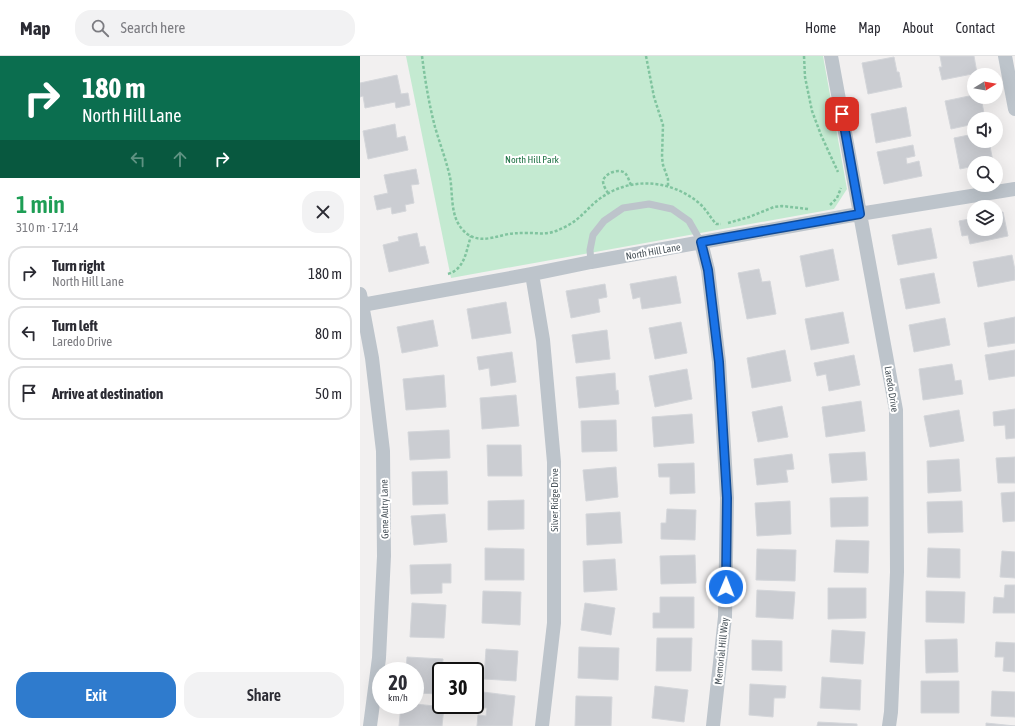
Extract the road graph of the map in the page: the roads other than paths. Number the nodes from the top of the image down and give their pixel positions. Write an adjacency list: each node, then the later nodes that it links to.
1 (831, 56): 5 (street, Laredo Drive)
2 (1005, 56): 3 (street)
3 (1015, 109)
4 (1015, 189): 5 (street, North Hill Lane)
5 (860, 214): 6 (street, North Hill Lane); 13 (street, Laredo Drive)
6 (701, 242): 7 (street, North Hill Lane); 7 (lane); 12 (street, Memorial Hill Way)
7 (591, 262): 8 (street, North Hill Lane)
8 (532, 274): 9 (street, North Hill Lane); 11 (street, Silver Ridge Drive)
9 (361, 299): 10 (street, Gene Autry Lane)
10 (370, 726)
11 (542, 726)
12 (713, 726)
13 (889, 726)

